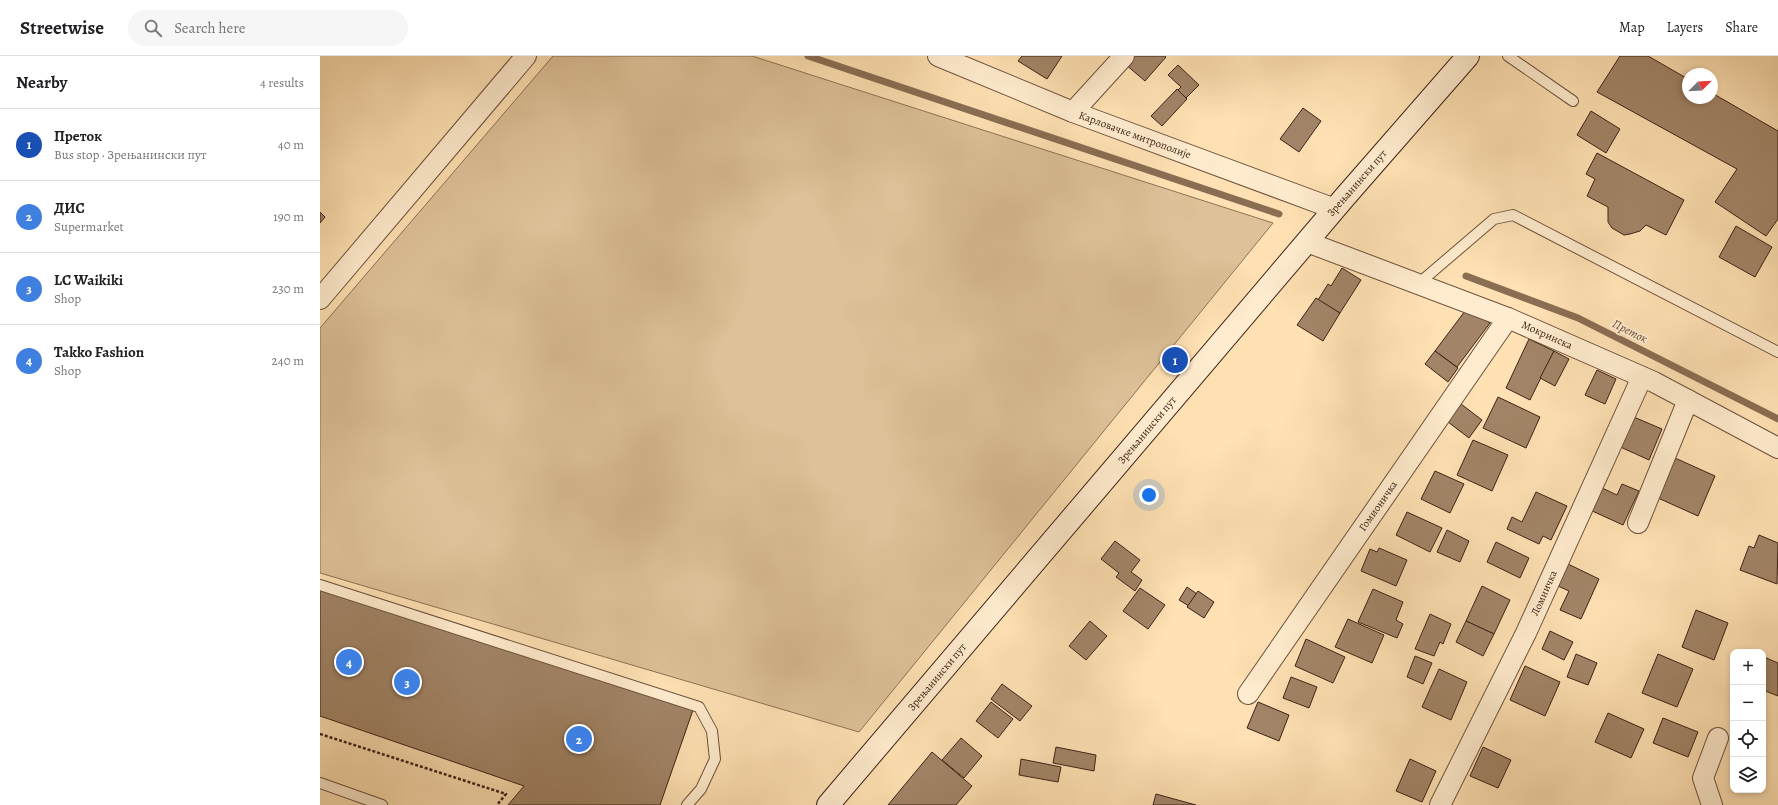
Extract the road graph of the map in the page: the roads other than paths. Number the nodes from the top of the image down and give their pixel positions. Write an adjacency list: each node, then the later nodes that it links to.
1 (526, 56): 11 (street)
2 (1124, 56): 7 (street)
3 (1468, 56): 8 (main road, Зрењанински пут)
4 (1508, 56): 6 (lane)
5 (949, 58): 7 (street, Карловачке митрополије)
6 (1573, 101)
7 (1073, 112): 8 (street, Карловачке митрополије)
8 (1335, 209): 9 (main road, Зрењанински пут)
9 (1306, 242): 10 (street, Мокринска); 24 (main road, Зрењанински пут)
10 (1418, 284): 12 (street, Мокринска); 13 (lane)
11 (320, 299)
12 (1508, 318): 14 (street, Мокринска); 19 (street, Гомионичка)
13 (1778, 352)
14 (1642, 377): 15 (street, Мокринска); 25 (street, Ломничка)
15 (1688, 400): 16 (street, Мокринска); 17 (street)
16 (1778, 448)
17 (1638, 522)
18 (320, 585): 23 (lane)
19 (1248, 694)
20 (1718, 738): 26 (street)
21 (320, 783): 22 (lane)
22 (382, 805)
23 (687, 805)
24 (828, 805)
25 (1440, 805)
26 (1712, 805)

